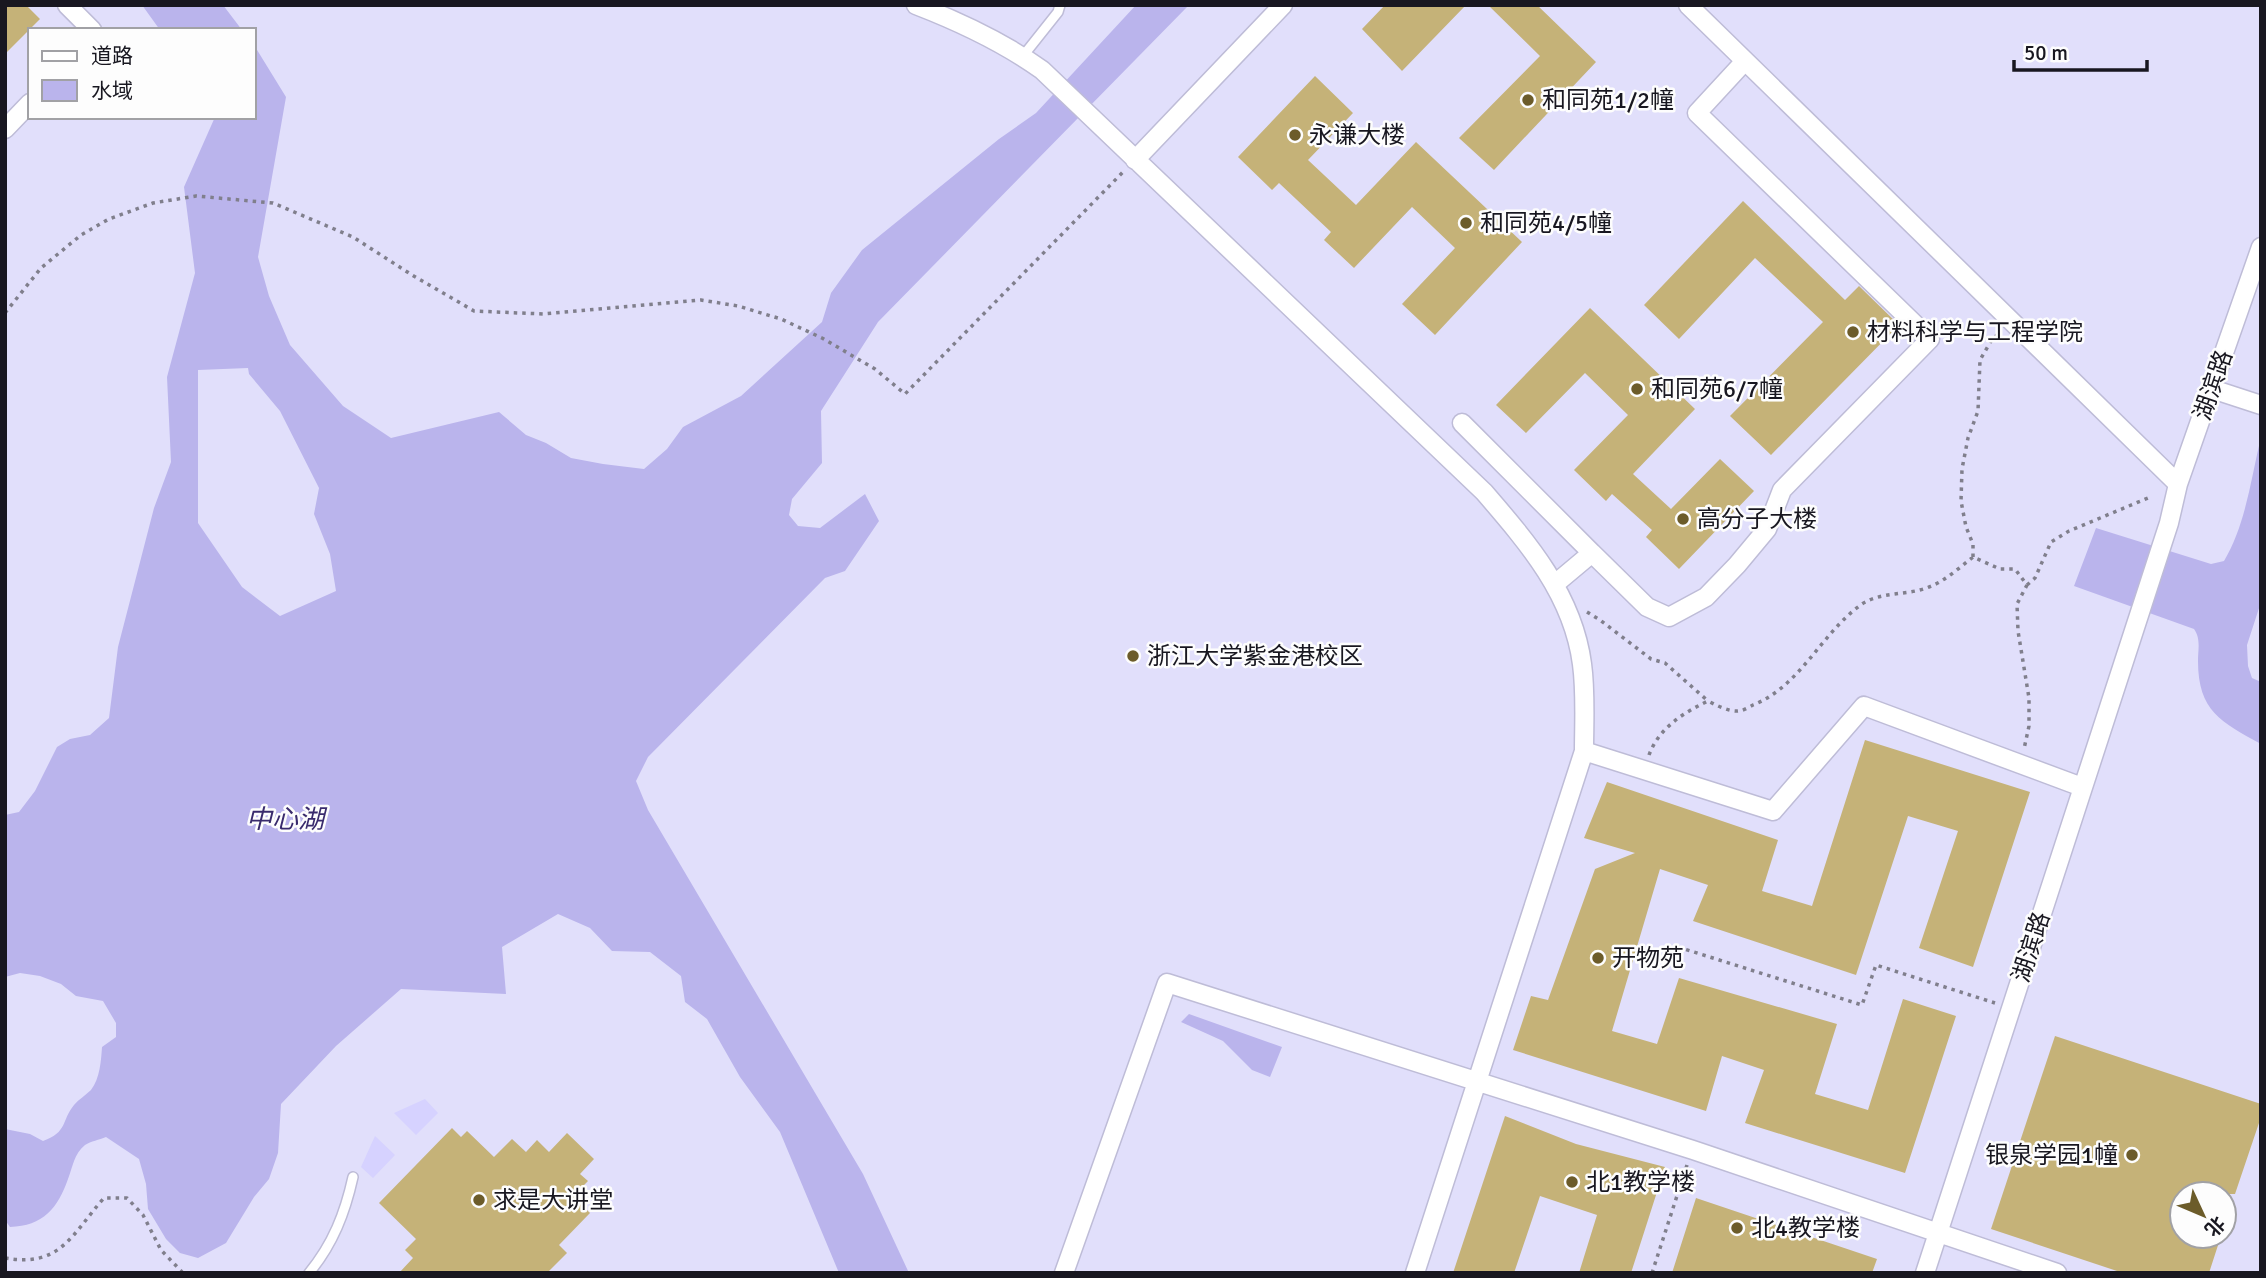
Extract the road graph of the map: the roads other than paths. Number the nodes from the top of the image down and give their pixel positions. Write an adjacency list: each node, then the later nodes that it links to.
1 (67, 5): 6 (street)
2 (916, 5): 7 (street)
3 (1060, 5): 7 (lane)
4 (1283, 5): 11 (street)
5 (1688, 5): 8 (street)
6 (90, 28)
7 (1023, 56): 11 (street)
8 (1745, 61): 16 (street); 17 (street)
9 (28, 105): 10 (street)
10 (5, 129)
11 (1135, 160): 18 (street)
12 (2261, 247): 13 (street, 湖滨路)
13 (2212, 389): 14 (street); 16 (street, 湖滨路)
14 (2261, 405)
15 (1462, 423): 17 (street)
16 (2178, 484): 20 (street, 湖滨路)
17 (1592, 553): 18 (street)
18 (1555, 584): 19 (street)
19 (1584, 751): 20 (street); 21 (street)
20 (2082, 788): 23 (street, 湖滨路)
21 (1477, 1081): 23 (street); 25 (street); 26 (street)
22 (353, 1177): 24 (lane)
23 (1938, 1234): 27 (street, 湖滨路); 28 (street)
24 (309, 1273)
25 (1064, 1273)
26 (1415, 1273)
27 (1925, 1273)
28 (2057, 1273)

